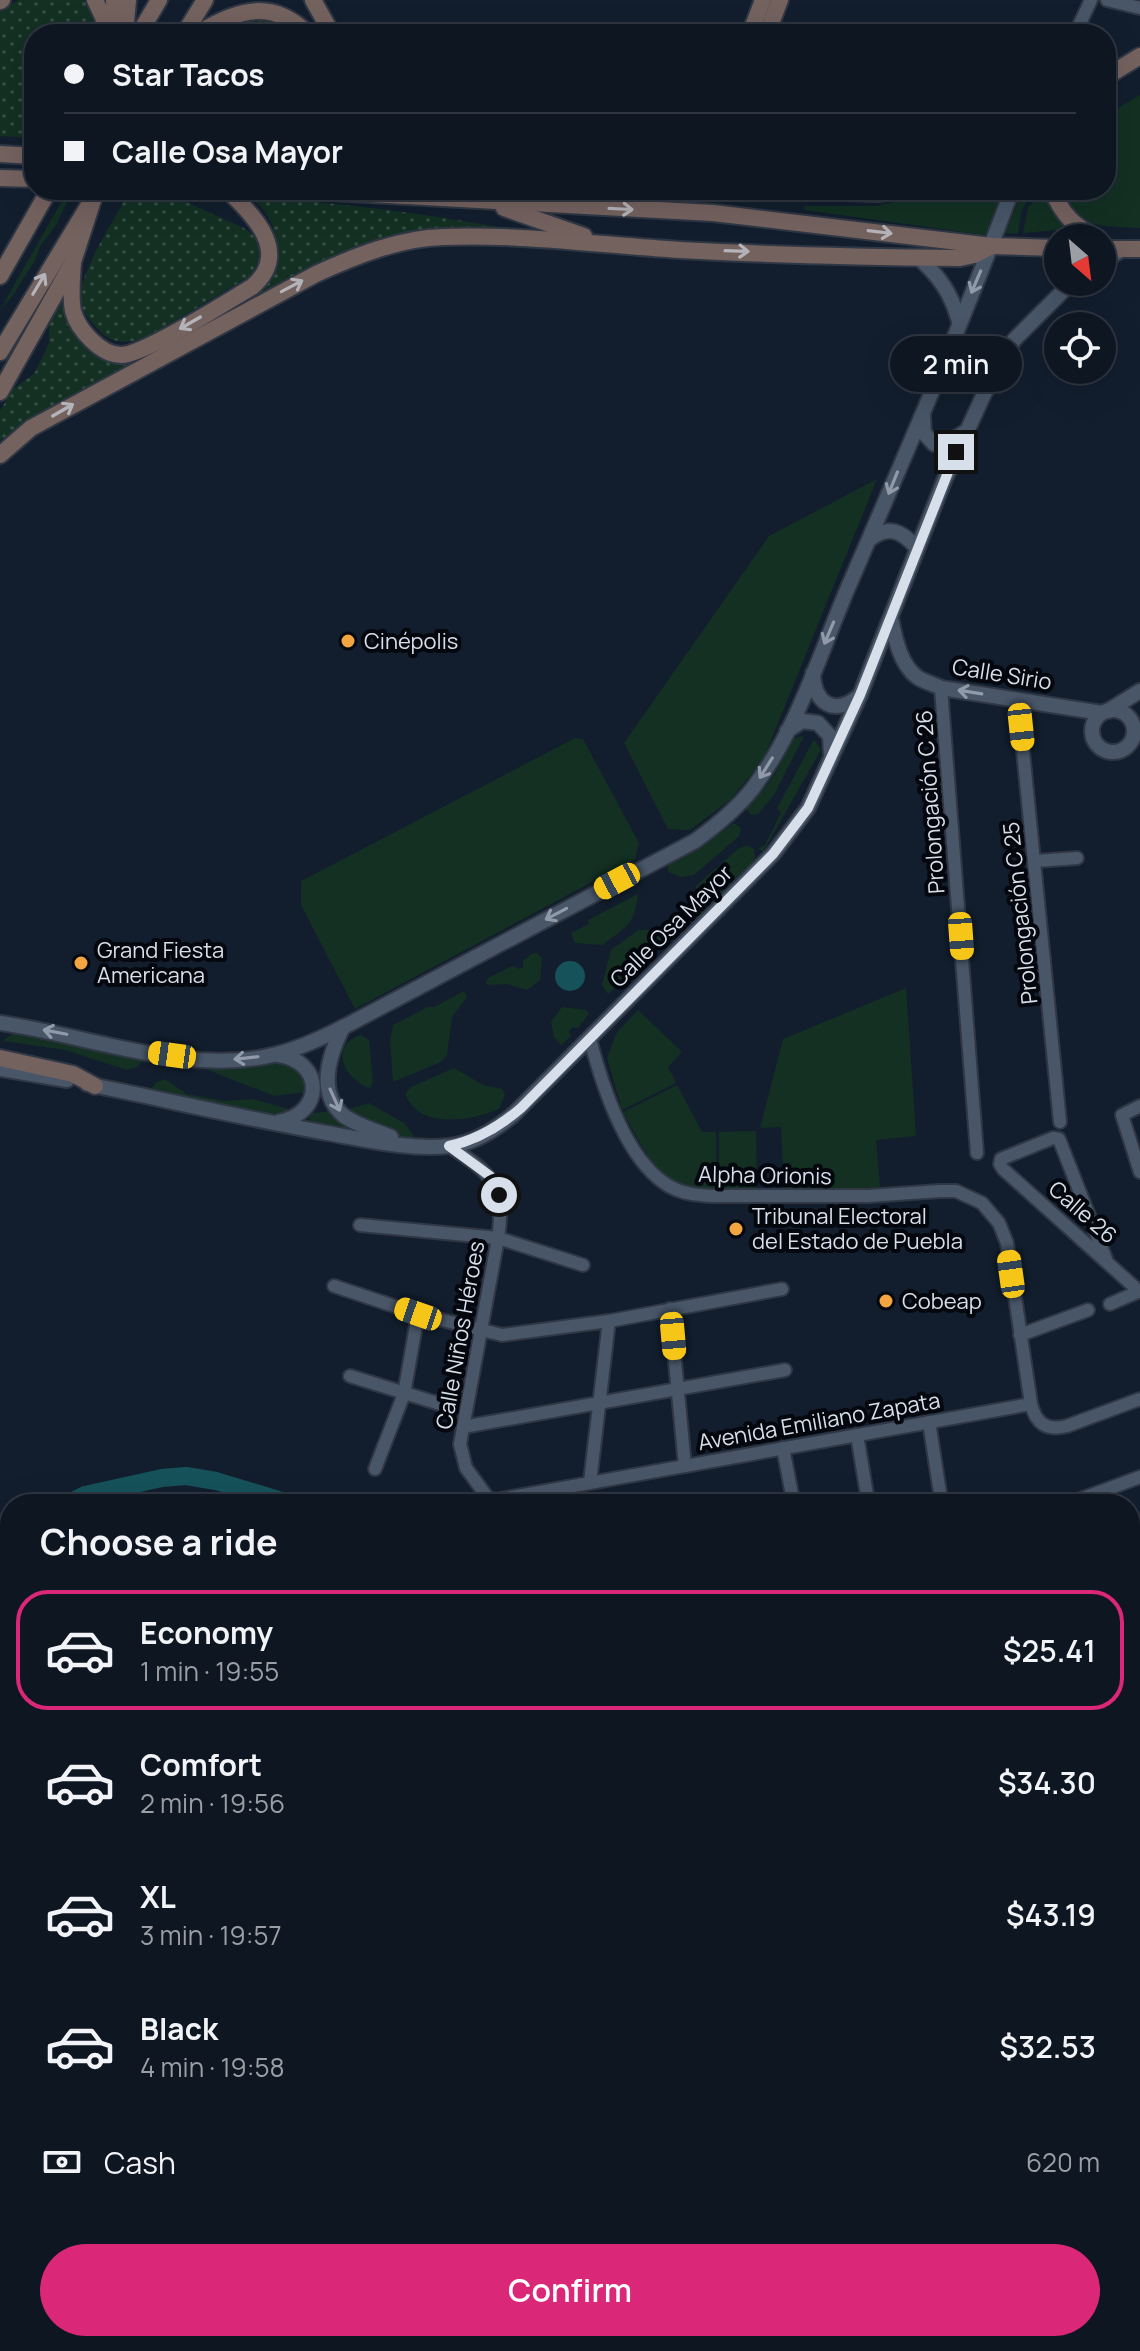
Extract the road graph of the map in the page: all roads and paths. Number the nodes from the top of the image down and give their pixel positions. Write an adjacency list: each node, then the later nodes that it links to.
1 (95, 0): 12 (main road)
2 (114, 0): 13 (main road)
3 (128, 0): 14 (main road)
4 (159, 0): 15 (main road)
5 (205, 0): 16 (main road)
6 (313, 0): 19 (main road)
7 (763, 0): 20 (main road)
8 (780, 0): 21 (main road)
9 (1091, 0): 22 (street)
10 (1107, 0): 11 (street)
11 (1140, 8)
12 (104, 24)
13 (115, 24)
14 (126, 24)
15 (145, 24)
16 (190, 24)
17 (213, 24): 18 (main road)
18 (302, 24)
19 (326, 24)
20 (754, 24)
21 (771, 24)
22 (1080, 24)
23 (1140, 56): 24 (main road)
24 (1116, 71)
25 (0, 154): 26 (main road)
26 (24, 155)
27 (0, 178): 28 (main road)
28 (24, 179)
29 (43, 200): 39 (main road)
30 (93, 200): 53 (main road, one-way to 30)
31 (94, 200): 48 (main road)
32 (236, 200): 48 (main road, one-way to 48)
33 (455, 200): 36 (main road)
34 (1008, 200): 40 (street, Calle Osa Mayor)
35 (1057, 200): 37 (main road)
36 (487, 202): 38 (main road); 40 (main road, one-way to 40)
37 (1074, 224)
38 (601, 242): 47 (main road, one-way to 47); 57 (main road, one-way to 38)
39 (17, 246): 49 (main road); 50 (main road)
40 (992, 246): 42 (main road); 47 (main road); 52 (street, Calle Osa Mayor, one-way to 52)
41 (1116, 246): 44 (main road)
42 (1044, 248)
43 (1116, 249): 44 (main road)
44 (1123, 249): 45 (main road); 46 (street)
45 (1140, 249)
46 (1116, 253)
47 (918, 257): 52 (street)
48 (73, 262): 54 (main road)
49 (0, 265)
50 (0, 276)
51 (1058, 296): 56 (street, Calle Osa Mayor)
52 (959, 321): 55 (street, Calle Osa Mayor)
53 (0, 352)
54 (0, 392)
55 (923, 411): 56 (street); 58 (street, Calle Osa Mayor, one-way to 58)
56 (965, 432): 59 (street, Calle Osa Mayor)
57 (0, 455)
58 (869, 540): 59 (street); 61 (street, Calle Osa Mayor, one-way to 61)
59 (917, 548): 60 (street, Calle Osa Mayor)
60 (890, 614): 62 (street, Calle Sirio); 64 (street, Calle Osa Mayor)
61 (813, 672): 64 (street); 67 (street, Calle Osa Mayor)
62 (941, 688): 65 (street, Calle Sirio, one-way to 62); 84 (street, Prolongación C 26)
63 (1140, 691): 66 (street)
64 (860, 695): 69 (street, Calle Osa Mayor)
65 (1018, 701): 66 (street, Calle Sirio); 71 (street, Prolongación C 25)
66 (1105, 712): 68 (street); 68 (street)
67 (786, 733): 69 (street); 73 (street, Calle Osa Mayor, one-way to 73)
68 (1136, 733)
69 (831, 759): 74 (street, Calle Osa Mayor)
70 (1077, 858): 71 (street)
71 (1036, 861): 80 (street, Prolongación C 25)
72 (0, 1023): 75 (street, Calle Osa Mayor, one-way to 72)
73 (343, 1027): 75 (street, Calle Osa Mayor); 82 (street, one-way to 82)
74 (590, 1039): 83 (street, Calle Osa Mayor); 99 (street, Alpha Orionis)
75 (275, 1054): 81 (street)
76 (8, 1059): 78 (main road)
77 (0, 1069): 78 (street, Calle Osa Mayor)
78 (95, 1086): 81 (street, Calle Osa Mayor)
79 (1140, 1106): 85 (street)
80 (1060, 1122)
81 (270, 1123): 82 (street, Calle Osa Mayor)
82 (409, 1145): 83 (street, Calle Osa Mayor)
83 (449, 1146): 87 (street, Calle Niños Héroes)
84 (977, 1153)
85 (1140, 1172)
86 (360, 1225): 87 (street)
87 (498, 1238): 89 (street); 98 (street, Calle Niños Héroes)
88 (1106, 1259): 88 (street, Calle 26); 92 (street, Calle 26)
89 (583, 1265)
90 (334, 1286): 96 (street)
91 (782, 1289): 94 (street)
92 (1140, 1291): 93 (street)
93 (1110, 1304)
94 (670, 1309): 97 (street); 102 (street)
95 (1088, 1310): 99 (street)
96 (418, 1314): 98 (street); 103 (street)
97 (609, 1321): 98 (street); 106 (street)
98 (482, 1332): 109 (street, Calle Niños Héroes)
99 (1020, 1335): 107 (street)
100 (785, 1370): 102 (street)
101 (350, 1376): 103 (street)
102 (677, 1390): 106 (street); 112 (street)
103 (404, 1394): 105 (street); 113 (street)
104 (1140, 1399): 107 (street)
105 (440, 1404)
106 (599, 1404): 109 (street); 115 (street)
107 (1031, 1404): 108 (street, Avenida Emiliano Zapata)
108 (929, 1422): 110 (street, Avenida Emiliano Zapata); 120 (street)
109 (463, 1427): 116 (street, Calle Niños Héroes)
110 (857, 1435): 111 (street, Avenida Emiliano Zapata); 119 (street)
111 (783, 1448): 112 (street, Avenida Emiliano Zapata); 118 (street)
112 (685, 1466): 115 (street, Avenida Emiliano Zapata)
113 (375, 1469)
114 (1140, 1477): 121 (street)
115 (590, 1482): 117 (street, Avenida Emiliano Zapata)
116 (485, 1494)
117 (527, 1494)
118 (792, 1494)
119 (867, 1494)
120 (940, 1494)
121 (1094, 1494)

